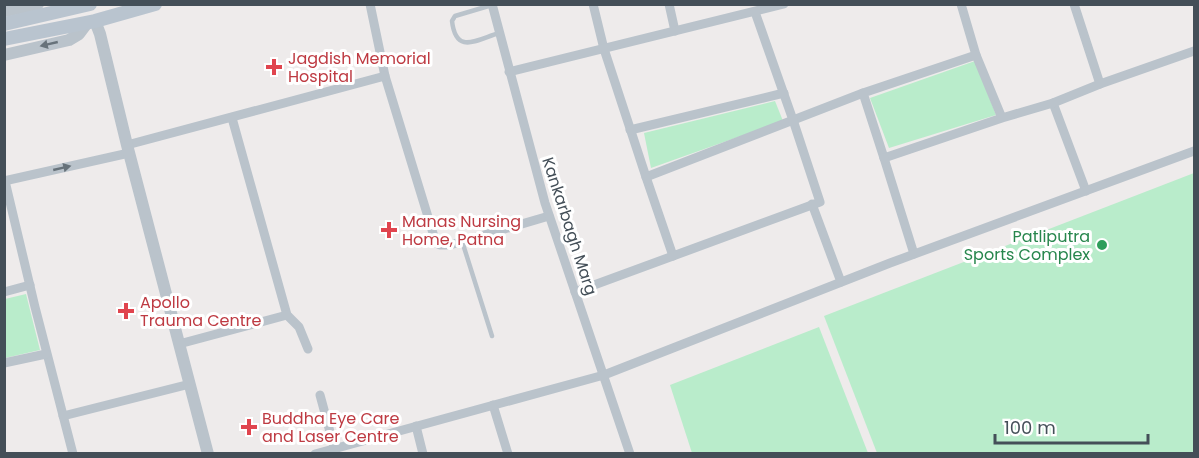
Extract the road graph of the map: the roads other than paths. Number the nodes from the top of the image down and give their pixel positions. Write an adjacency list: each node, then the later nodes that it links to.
1 (38, 4): 12 (street)
2 (155, 4): 13 (main road)
3 (370, 4): 23 (street)
4 (593, 4): 18 (street)
5 (669, 4): 15 (street)
6 (784, 4): 11 (street)
7 (961, 4): 21 (street)
8 (1074, 4): 24 (street)
9 (85, 5): 14 (main road)
10 (492, 5): 16 (street, Kankarbagh Marg); 16 (lane)
11 (750, 10): 15 (street); 25 (street)
12 (4, 11)
13 (91, 22): 17 (main road); 20 (street, one-way to 20); 32 (street)
14 (4, 24)
15 (675, 31): 18 (street)
16 (499, 33): 22 (street, Kankarbagh Marg)
17 (4, 39)
18 (604, 49): 22 (street); 31 (street)
19 (1194, 51): 24 (street)
20 (4, 55)
21 (976, 55): 26 (street); 29 (street)
22 (509, 72): 39 (street, Kankarbagh Marg)
23 (385, 76): 28 (street); 40 (street)
24 (1100, 84): 27 (street)
25 (784, 93): 30 (street); 31 (street)
26 (863, 93): 30 (street); 34 (street)
27 (1053, 103): 29 (street); 37 (street)
28 (232, 118): 32 (street); 47 (street)
29 (1002, 118): 34 (street)
30 (793, 120): 35 (street); 38 (street)
31 (630, 130): 35 (street)
32 (128, 149): 36 (street, one-way to 32); 49 (street)
33 (1194, 151): 37 (street)
34 (884, 158): 41 (street)
35 (646, 177): 42 (street)
36 (5, 181): 44 (street)
37 (1086, 190): 41 (street)
38 (812, 204): 42 (street); 43 (street)
39 (549, 216): 40 (street); 46 (street, Kankarbagh Marg)
40 (462, 241): 48 (lane)
41 (914, 254): 43 (street)
42 (673, 256): 46 (street)
43 (841, 282): 53 (street)
44 (30, 285): 45 (street); 51 (street)
45 (4, 292)
46 (575, 292): 53 (street, Kankarbagh Marg)
47 (286, 315): 49 (street); 50 (street)
48 (492, 336)
49 (179, 344): 54 (street)
50 (308, 349)
51 (46, 354): 52 (street); 57 (street)
52 (4, 363)
53 (604, 375): 56 (street); 65 (street, Kankarbagh Marg)
54 (190, 384): 57 (street); 61 (street)
55 (320, 394): 59 (street)
56 (493, 405): 58 (street); 64 (street)
57 (63, 416): 60 (street)
58 (416, 426): 59 (street); 63 (street)
59 (335, 451): 62 (street)
60 (73, 453)
61 (208, 453)
62 (315, 453)
63 (423, 453)
64 (508, 453)
65 (630, 453)

